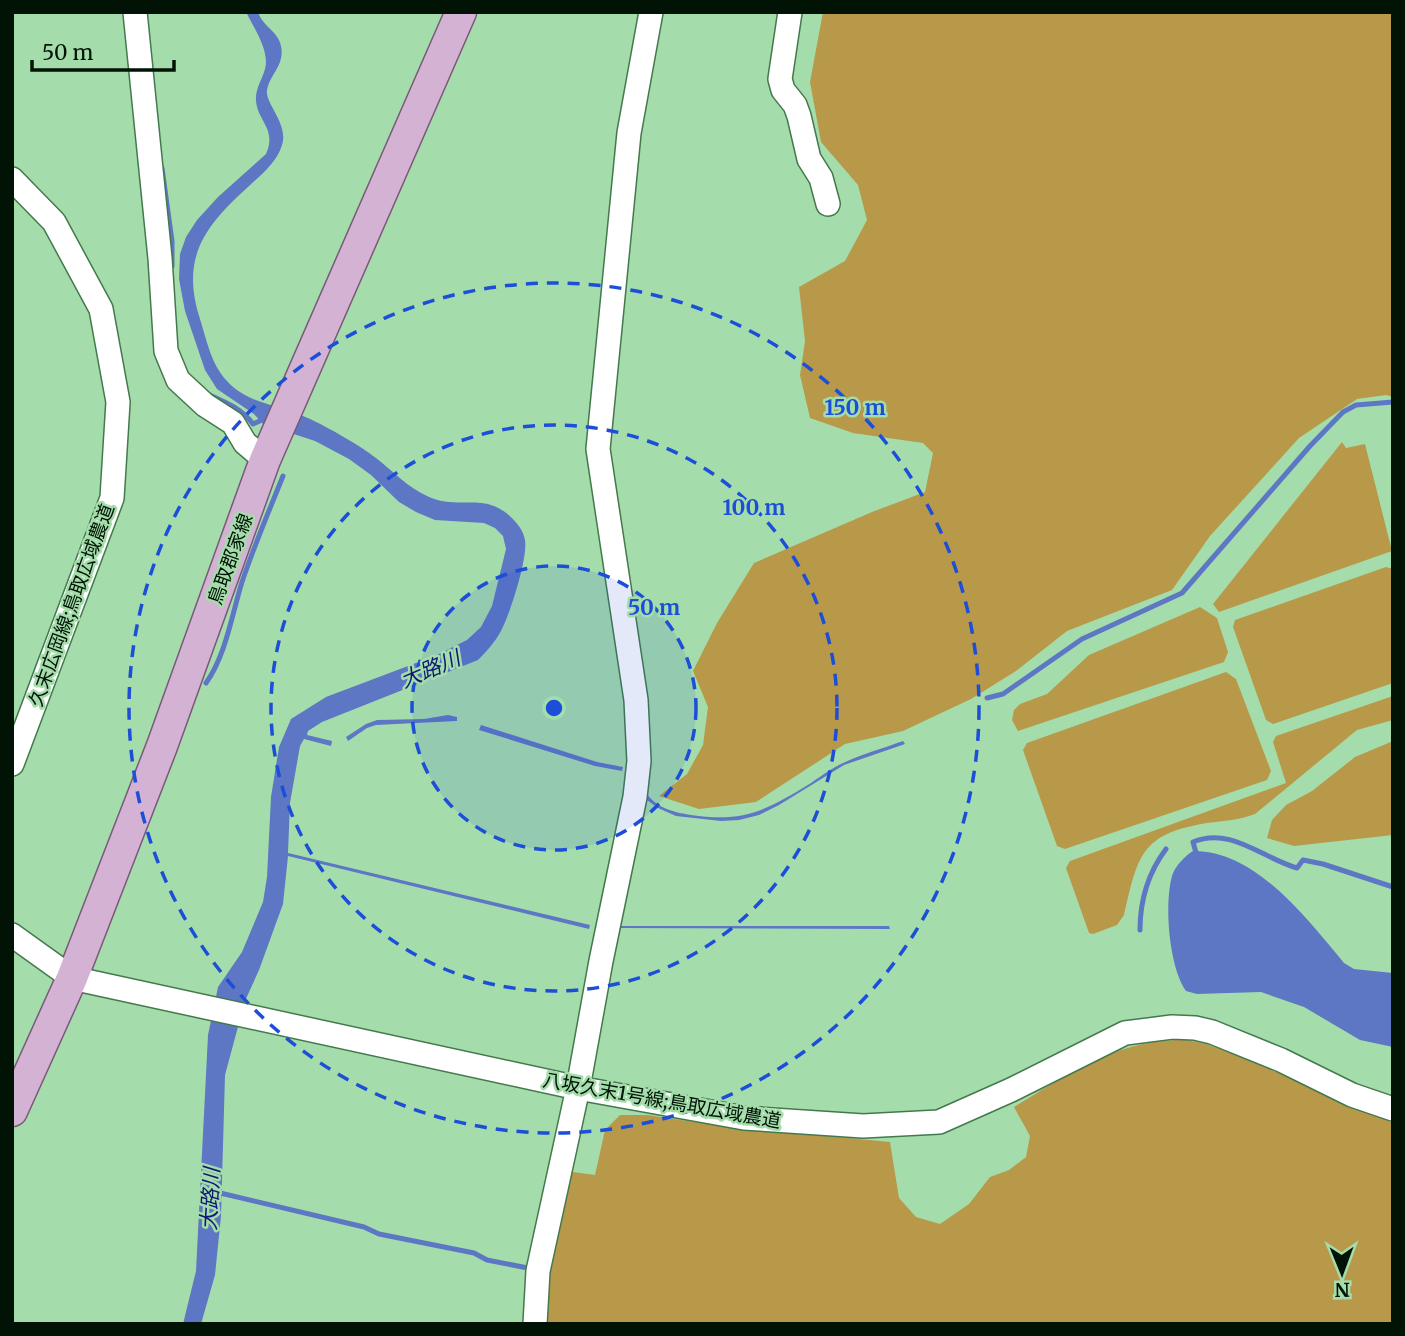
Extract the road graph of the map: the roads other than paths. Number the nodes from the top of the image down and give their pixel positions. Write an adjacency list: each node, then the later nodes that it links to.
1 (135, 12): 7 (street)
2 (461, 12): 7 (main road, 鳥取郡家線)
3 (651, 12): 11 (street)
4 (790, 12): 6 (street)
5 (12, 179): 8 (street, 久末広岡線;鳥取広域農道)
6 (828, 204)
7 (270, 447): 10 (main road, 鳥取郡家線)
8 (12, 764)
9 (12, 934): 10 (street)
10 (72, 978): 11 (street, 八坂久末1号線;鳥取広域農道); 13 (main road, 鳥取郡家線)
11 (578, 1088): 12 (street, 八坂久末1号線;鳥取広域農道); 14 (street)
12 (1393, 1109)
13 (12, 1111)
14 (535, 1324)

